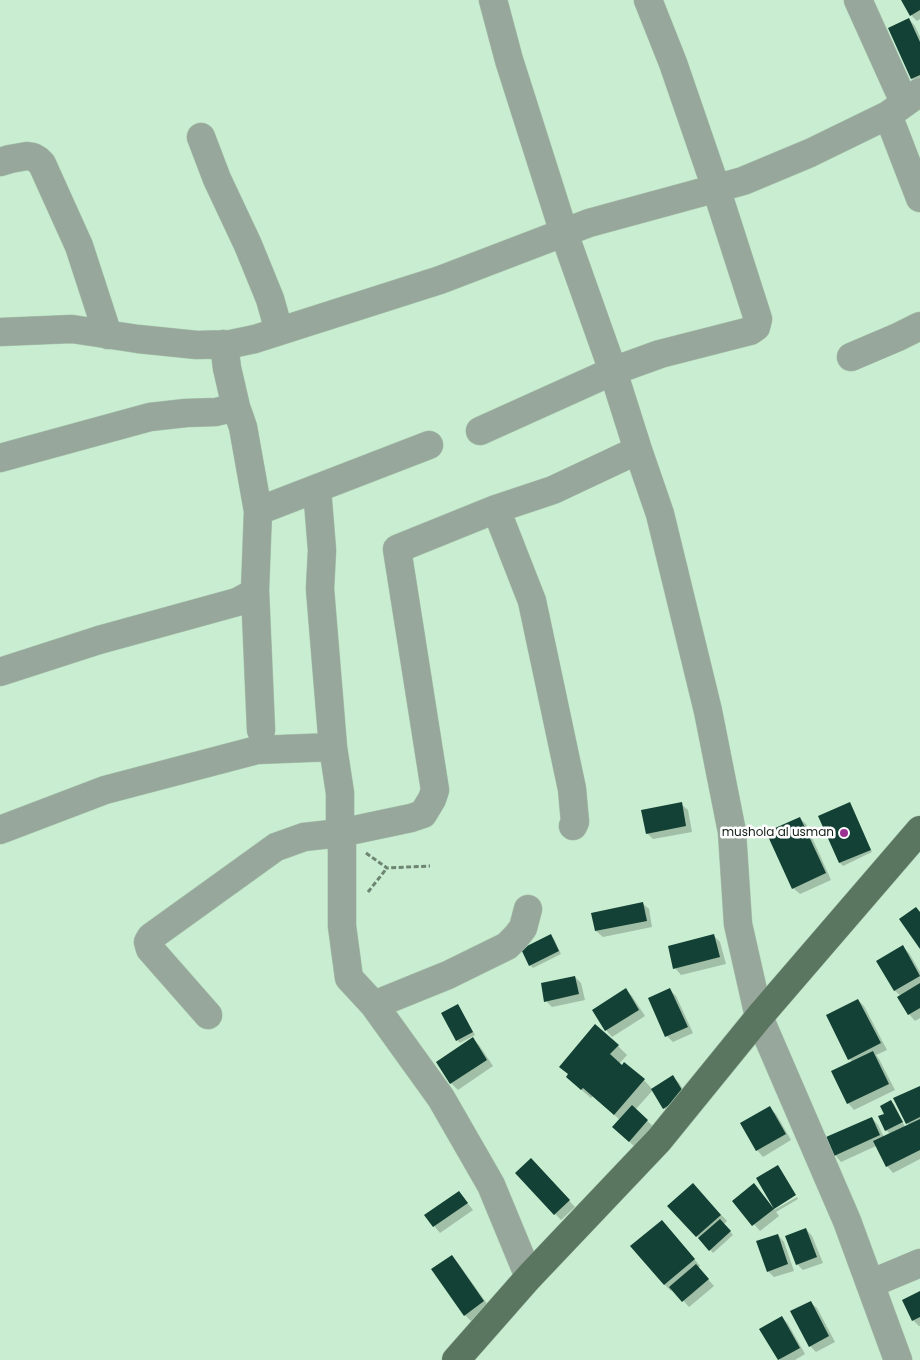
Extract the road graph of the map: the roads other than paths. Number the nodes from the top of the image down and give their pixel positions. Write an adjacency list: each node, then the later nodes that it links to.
1 (493, 0): 9 (street)
2 (648, 0): 7 (street)
3 (858, 0): 4 (street)
4 (904, 103): 7 (street); 8 (street)
5 (201, 137): 11 (street)
6 (0, 162): 13 (street)
7 (716, 188): 9 (street); 16 (street)
8 (920, 198)
9 (564, 233): 11 (street); 16 (street)
10 (920, 326): 15 (street)
11 (279, 331): 14 (street)
12 (0, 332): 13 (street)
13 (108, 335): 14 (street)
14 (224, 344): 17 (street)
15 (851, 357)
16 (614, 371): 18 (street); 20 (street)
17 (236, 407): 21 (street); 24 (street)
18 (480, 431)
19 (429, 445): 22 (street)
20 (638, 450): 23 (street); 36 (street)
21 (0, 458)
22 (317, 489): 24 (street); 28 (street)
23 (496, 509): 29 (street); 32 (street)
24 (258, 511): 25 (street)
25 (255, 590): 26 (street); 27 (street)
26 (0, 672)
27 (261, 730)
28 (333, 747): 30 (street); 32 (street)
29 (573, 826)
30 (0, 830)
31 (920, 830): 36 (main road)
32 (341, 840): 34 (street); 35 (street)
33 (528, 909): 34 (street)
34 (374, 1005): 38 (street)
35 (208, 1015)
36 (760, 1017): 38 (main road); 39 (street)
37 (920, 1263): 39 (street)
38 (529, 1277): 40 (main road)
39 (870, 1284): 41 (street)
40 (456, 1360)
41 (898, 1360)

